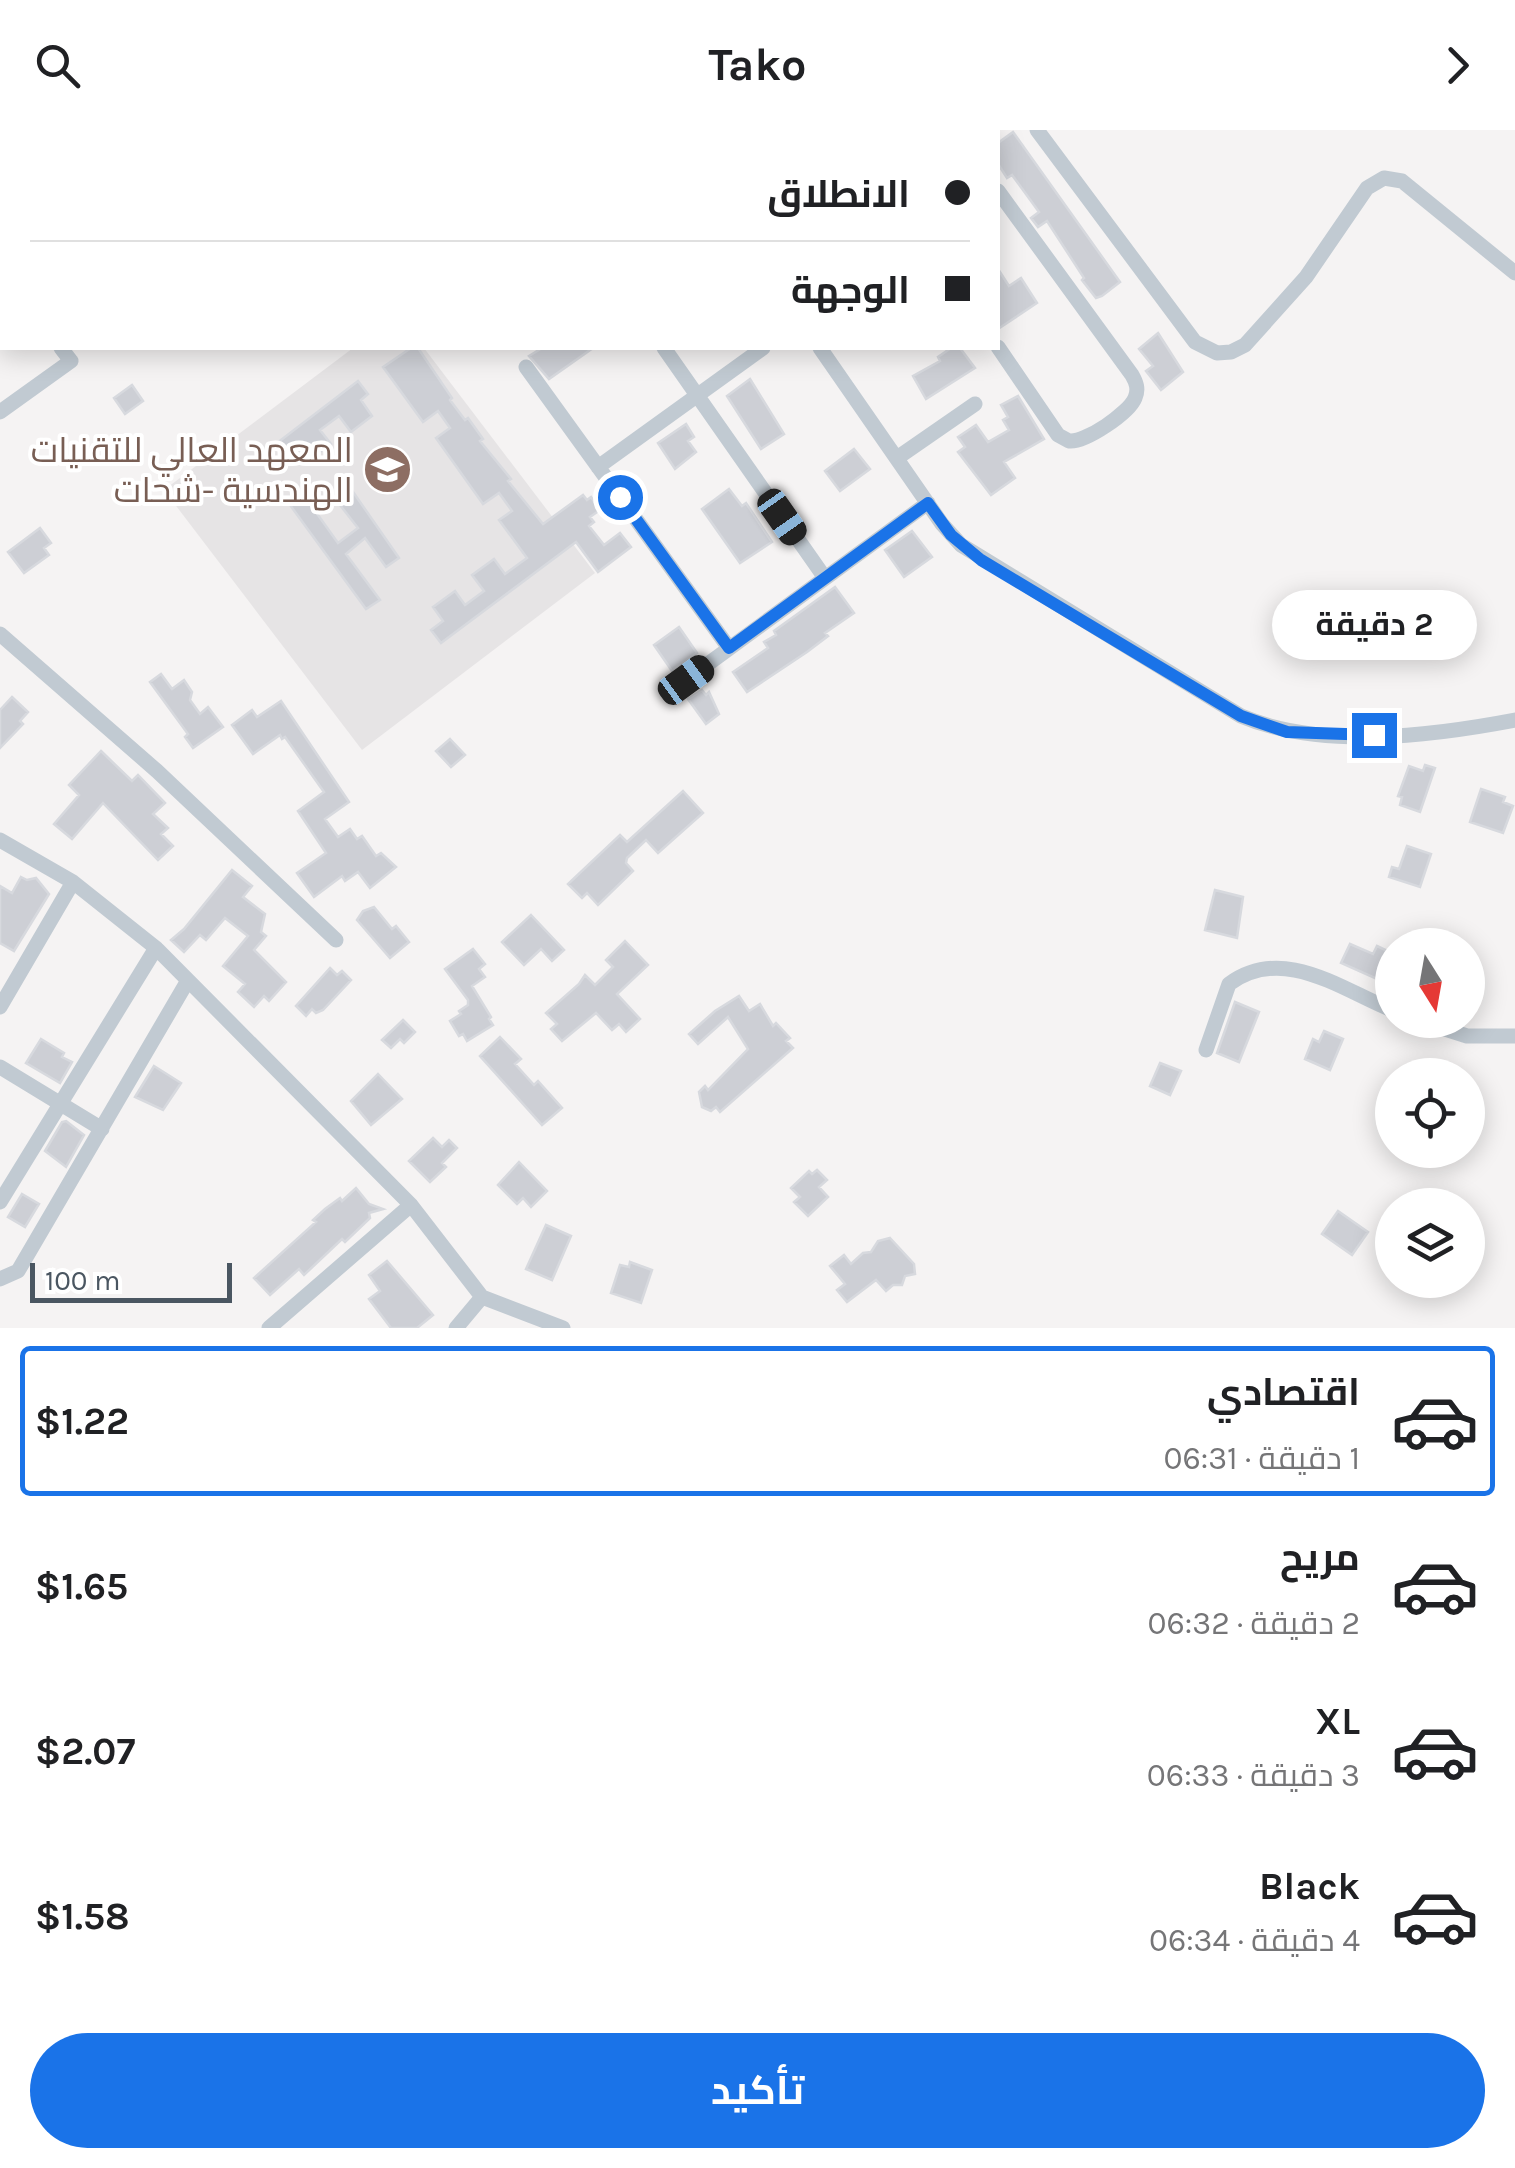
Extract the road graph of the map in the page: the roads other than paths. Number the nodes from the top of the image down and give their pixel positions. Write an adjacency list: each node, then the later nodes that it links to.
1 (1037, 130): 3 (street)
2 (1000, 193): 8 (street)
3 (1515, 273)
4 (63, 350): 12 (street)
5 (665, 350): 10 (street)
6 (759, 350): 10 (street)
7 (829, 350): 13 (street)
8 (1000, 350)
9 (526, 367): 14 (street)
10 (698, 395): 14 (street); 16 (street)
11 (975, 404): 13 (street)
12 (0, 412)
13 (897, 458): 15 (street)
14 (598, 467): 18 (street)
15 (928, 503): 16 (street); 20 (street)
16 (825, 578): 18 (street)
17 (0, 634): 23 (street)
18 (729, 648): 19 (street)
19 (686, 680)
20 (1515, 720)
21 (0, 840): 22 (street)
22 (73, 882): 24 (street); 27 (street)
23 (336, 940)
24 (156, 948): 25 (street); 32 (street)
25 (188, 982): 33 (street); 35 (street)
26 (1375, 1002): 30 (street)
27 (0, 1008)
28 (1485, 1036): 29 (street)
29 (1515, 1036)
30 (1206, 1050)
31 (0, 1067): 32 (street)
32 (59, 1105): 33 (street); 34 (street)
33 (102, 1130): 36 (street)
34 (0, 1202)
35 (411, 1205): 37 (street); 38 (street)
36 (0, 1279)
37 (482, 1297): 39 (street); 40 (street)
38 (268, 1328)
39 (456, 1328)
40 (563, 1328)

